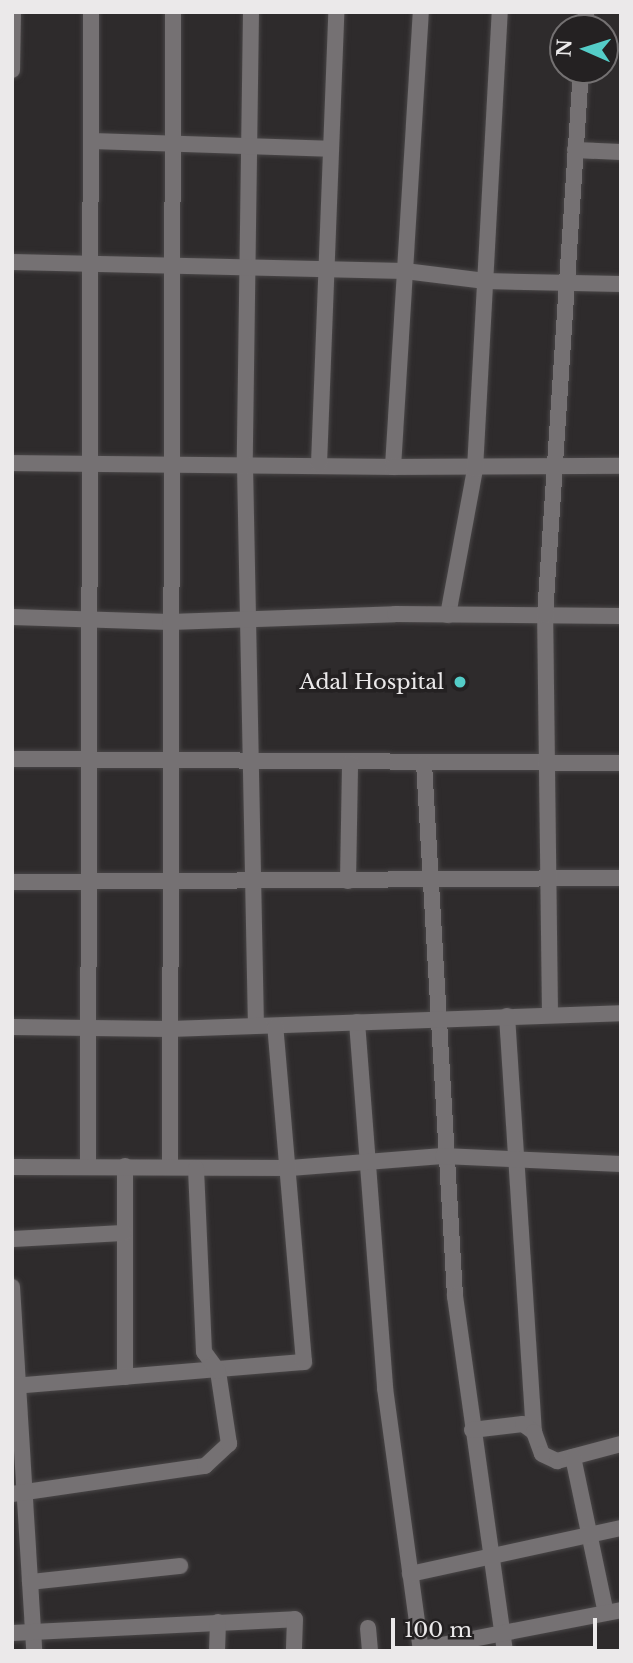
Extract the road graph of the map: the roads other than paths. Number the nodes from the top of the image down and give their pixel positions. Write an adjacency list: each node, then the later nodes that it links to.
1 (13, 12): 8 (street)
2 (91, 12): 10 (street)
3 (173, 12): 11 (street)
4 (251, 12): 12 (street)
5 (336, 12): 13 (street)
6 (421, 12): 21 (street)
7 (500, 12): 22 (street)
8 (12, 70)
9 (581, 84): 14 (street)
10 (92, 141): 11 (street); 17 (street)
11 (170, 144): 12 (street); 19 (street)
12 (250, 145): 13 (street); 18 (street)
13 (330, 149): 20 (street)
14 (575, 150): 15 (street); 23 (street)
15 (621, 152)
16 (12, 262): 17 (street)
17 (94, 265): 19 (street); 28 (street)
18 (249, 265): 19 (street); 20 (street); 29 (street)
19 (168, 266): 26 (street)
20 (328, 268): 21 (street); 27 (street)
21 (405, 271): 22 (street); 31 (street)
22 (485, 281): 23 (street); 32 (street)
23 (565, 282): 24 (street); 33 (street)
24 (621, 284)
25 (12, 463): 28 (street)
26 (167, 463): 28 (street); 29 (street); 40 (street)
27 (319, 464): 29 (street); 31 (street)
28 (89, 465): 37 (street)
29 (245, 465): 39 (street)
30 (621, 466): 33 (street)
31 (393, 467): 32 (street)
32 (475, 468): 33 (street); 35 (street)
33 (552, 468): 34 (street)
34 (545, 614): 35 (street); 38 (street); 47 (street)
35 (448, 615): 39 (street)
36 (12, 617): 37 (street)
37 (86, 617): 40 (street); 42 (street)
38 (621, 617)
39 (250, 621): 40 (street); 44 (street)
40 (170, 622): 43 (street)
41 (12, 760): 42 (street)
42 (88, 760): 43 (street); 52 (street)
43 (169, 761): 44 (street); 56 (street)
44 (251, 762): 45 (street); 55 (street)
45 (350, 763): 46 (street); 53 (street)
46 (424, 763): 47 (street); 50 (street)
47 (545, 763): 48 (street); 51 (street)
48 (621, 763)
49 (621, 878): 51 (street)
50 (428, 880): 51 (street); 53 (street); 60 (street)
51 (546, 880): 58 (street)
52 (87, 881): 54 (street); 56 (street); 65 (street)
53 (348, 881): 55 (street)
54 (12, 882)
55 (252, 882): 56 (street); 62 (street)
56 (171, 884): 66 (street)
57 (621, 1013): 58 (street)
58 (550, 1014): 59 (street)
59 (507, 1016): 60 (street); 68 (street)
60 (435, 1018): 61 (street); 67 (street)
61 (357, 1022): 63 (street); 69 (street)
62 (256, 1026): 63 (street); 66 (street)
63 (275, 1026): 76 (street)
64 (12, 1027): 65 (street)
65 (87, 1027): 66 (street); 71 (street)
66 (170, 1029): 74 (street)
67 (443, 1156): 68 (street); 69 (street); 83 (street)
68 (513, 1156): 70 (street); 84 (street)
69 (367, 1161): 76 (street); 93 (street)
70 (621, 1164)
71 (88, 1166): 72 (street); 73 (street)
72 (125, 1166): 74 (street); 77 (street)
73 (12, 1167)
74 (170, 1167): 75 (street)
75 (196, 1168): 76 (street); 80 (street)
76 (290, 1168): 80 (street)
77 (124, 1233): 78 (street); 81 (street)
78 (12, 1239)
79 (12, 1287): 82 (street)
80 (218, 1371): 81 (street); 87 (street)
81 (125, 1377): 82 (street)
82 (16, 1385): 87 (street)
83 (472, 1430): 84 (street); 90 (street)
84 (534, 1432): 86 (street)
85 (621, 1444): 86 (street)
86 (573, 1457): 89 (street)
87 (18, 1494): 94 (street)
88 (621, 1528): 89 (street)
89 (587, 1536): 90 (street); 95 (street)
90 (493, 1557): 93 (street); 100 (street)
91 (180, 1566): 94 (street)
92 (12, 1569): 94 (street)
93 (410, 1574): 101 (street)
94 (29, 1575): 98 (street)
95 (613, 1612): 100 (street)
96 (218, 1622): 98 (street); 103 (street); 104 (street)
97 (368, 1628): 105 (street)
98 (32, 1631): 99 (street); 102 (street)
99 (12, 1633)
100 (504, 1644): 101 (street)
101 (421, 1650)
102 (34, 1651)
103 (217, 1651)
104 (294, 1651)
105 (370, 1651)

